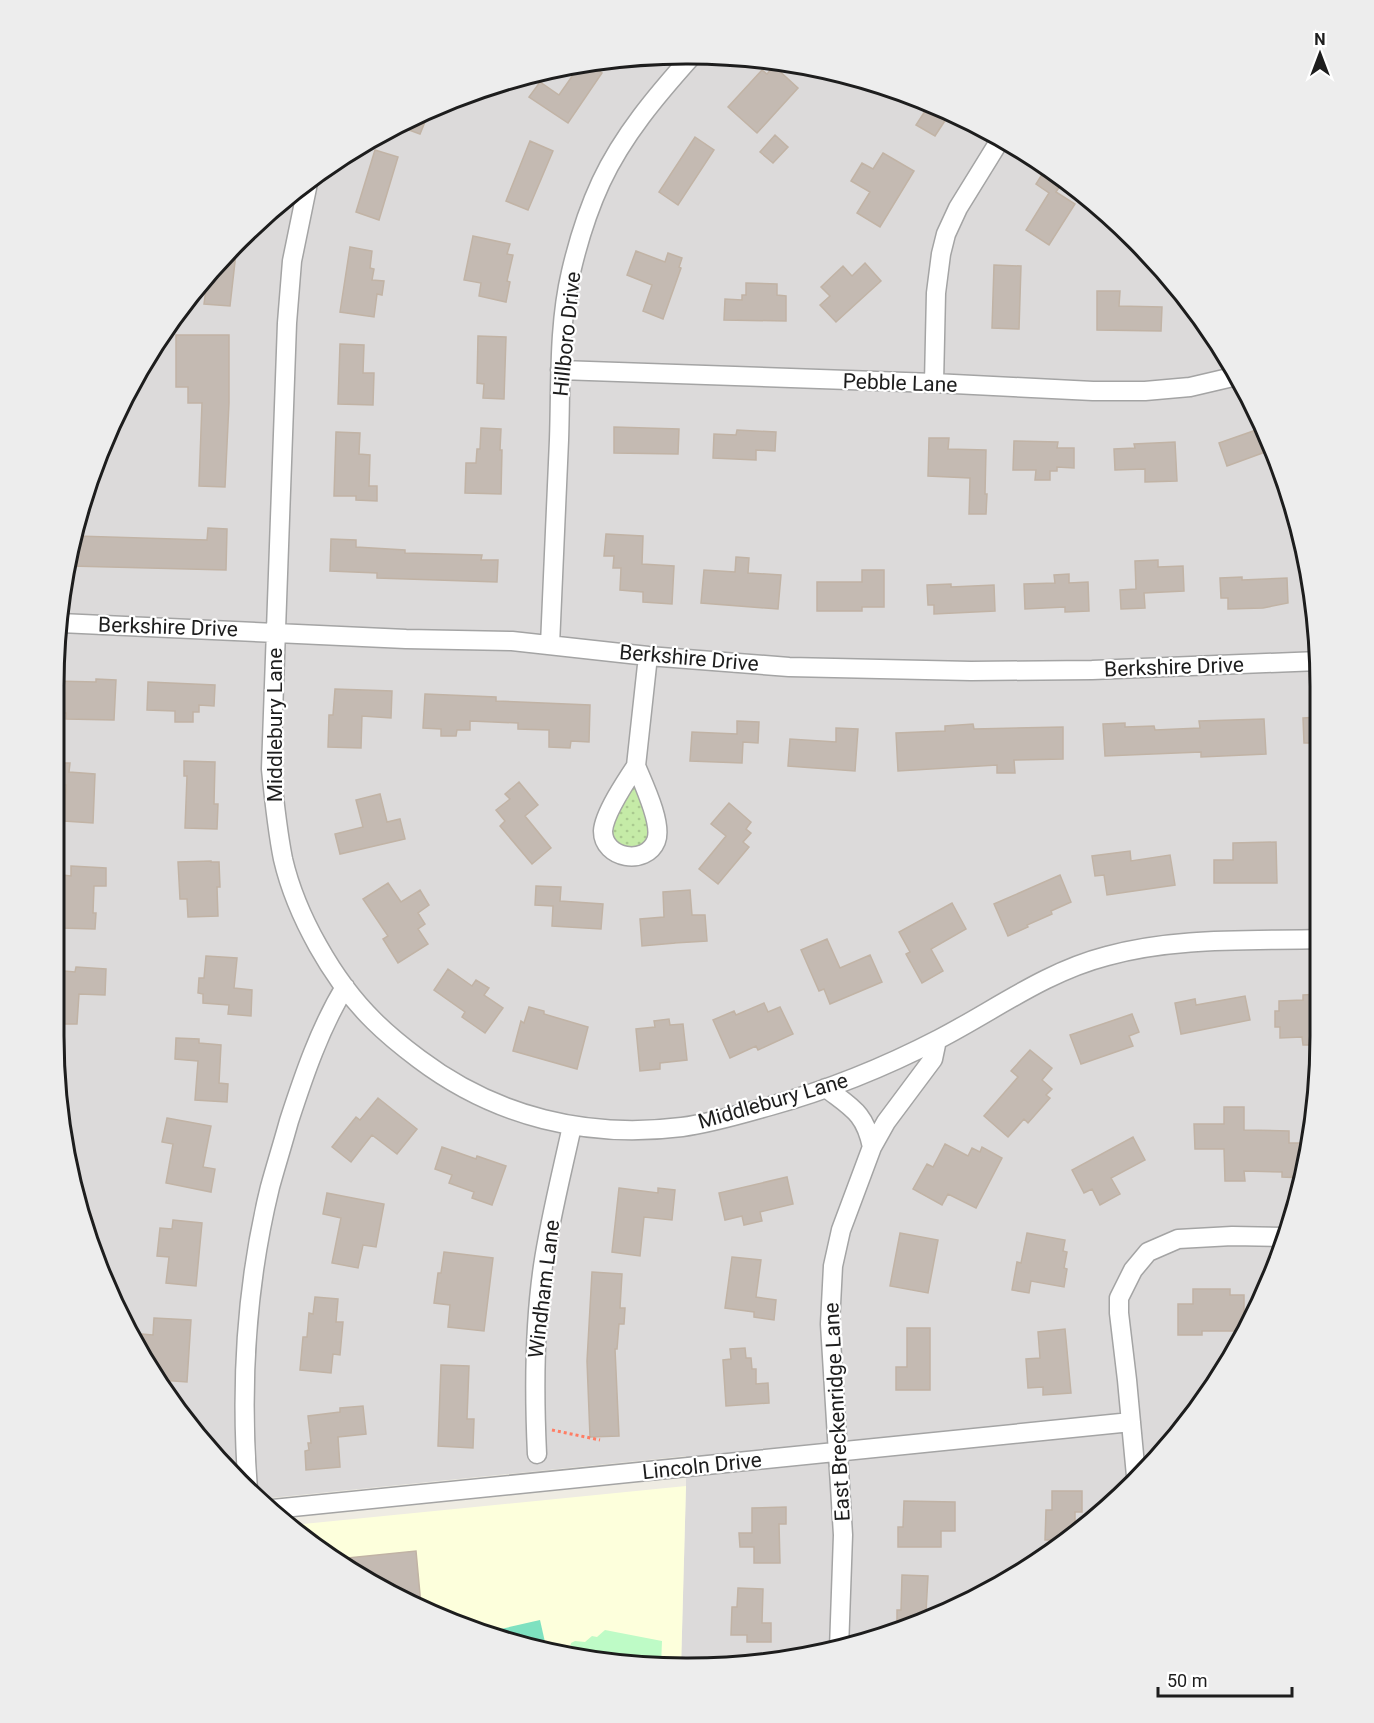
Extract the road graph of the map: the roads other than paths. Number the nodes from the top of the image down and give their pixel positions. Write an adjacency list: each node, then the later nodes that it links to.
1 (685, 64): 4 (street, Hillboro Drive)
2 (996, 147): 6 (street)
3 (306, 195): 8 (street, Middlebury Lane)
4 (560, 370): 6 (street, Pebble Lane); 9 (street, Hillboro Drive)
5 (1227, 378): 6 (street, Pebble Lane)
6 (933, 383)
7 (68, 623): 8 (street, Berkshire Drive)
8 (275, 632): 9 (street, Berkshire Drive); 14 (street, Middlebury Lane)
9 (550, 645): 10 (street, Berkshire Drive)
10 (648, 656): 11 (street, Berkshire Drive); 12 (street)
11 (1309, 661)
12 (636, 766)
13 (1310, 939): 15 (street, Middlebury Lane)
14 (345, 987): 17 (street, Middlebury Lane); 24 (street)
15 (938, 1040): 16 (street, Middlebury Lane); 18 (street, East Breckenridge Lane)
16 (826, 1088): 17 (street, Middlebury Lane); 18 (street)
17 (572, 1126): 22 (street, Windham Lane)
18 (872, 1147): 21 (street, East Breckenridge Lane)
19 (1276, 1237): 20 (street)
20 (1131, 1422): 21 (street, Lincoln Drive); 23 (street)
21 (838, 1453): 25 (street, Lincoln Drive); 26 (street, East Breckenridge Lane)
22 (537, 1454)
23 (1135, 1467)
24 (248, 1477)
25 (282, 1508)
26 (839, 1639)

